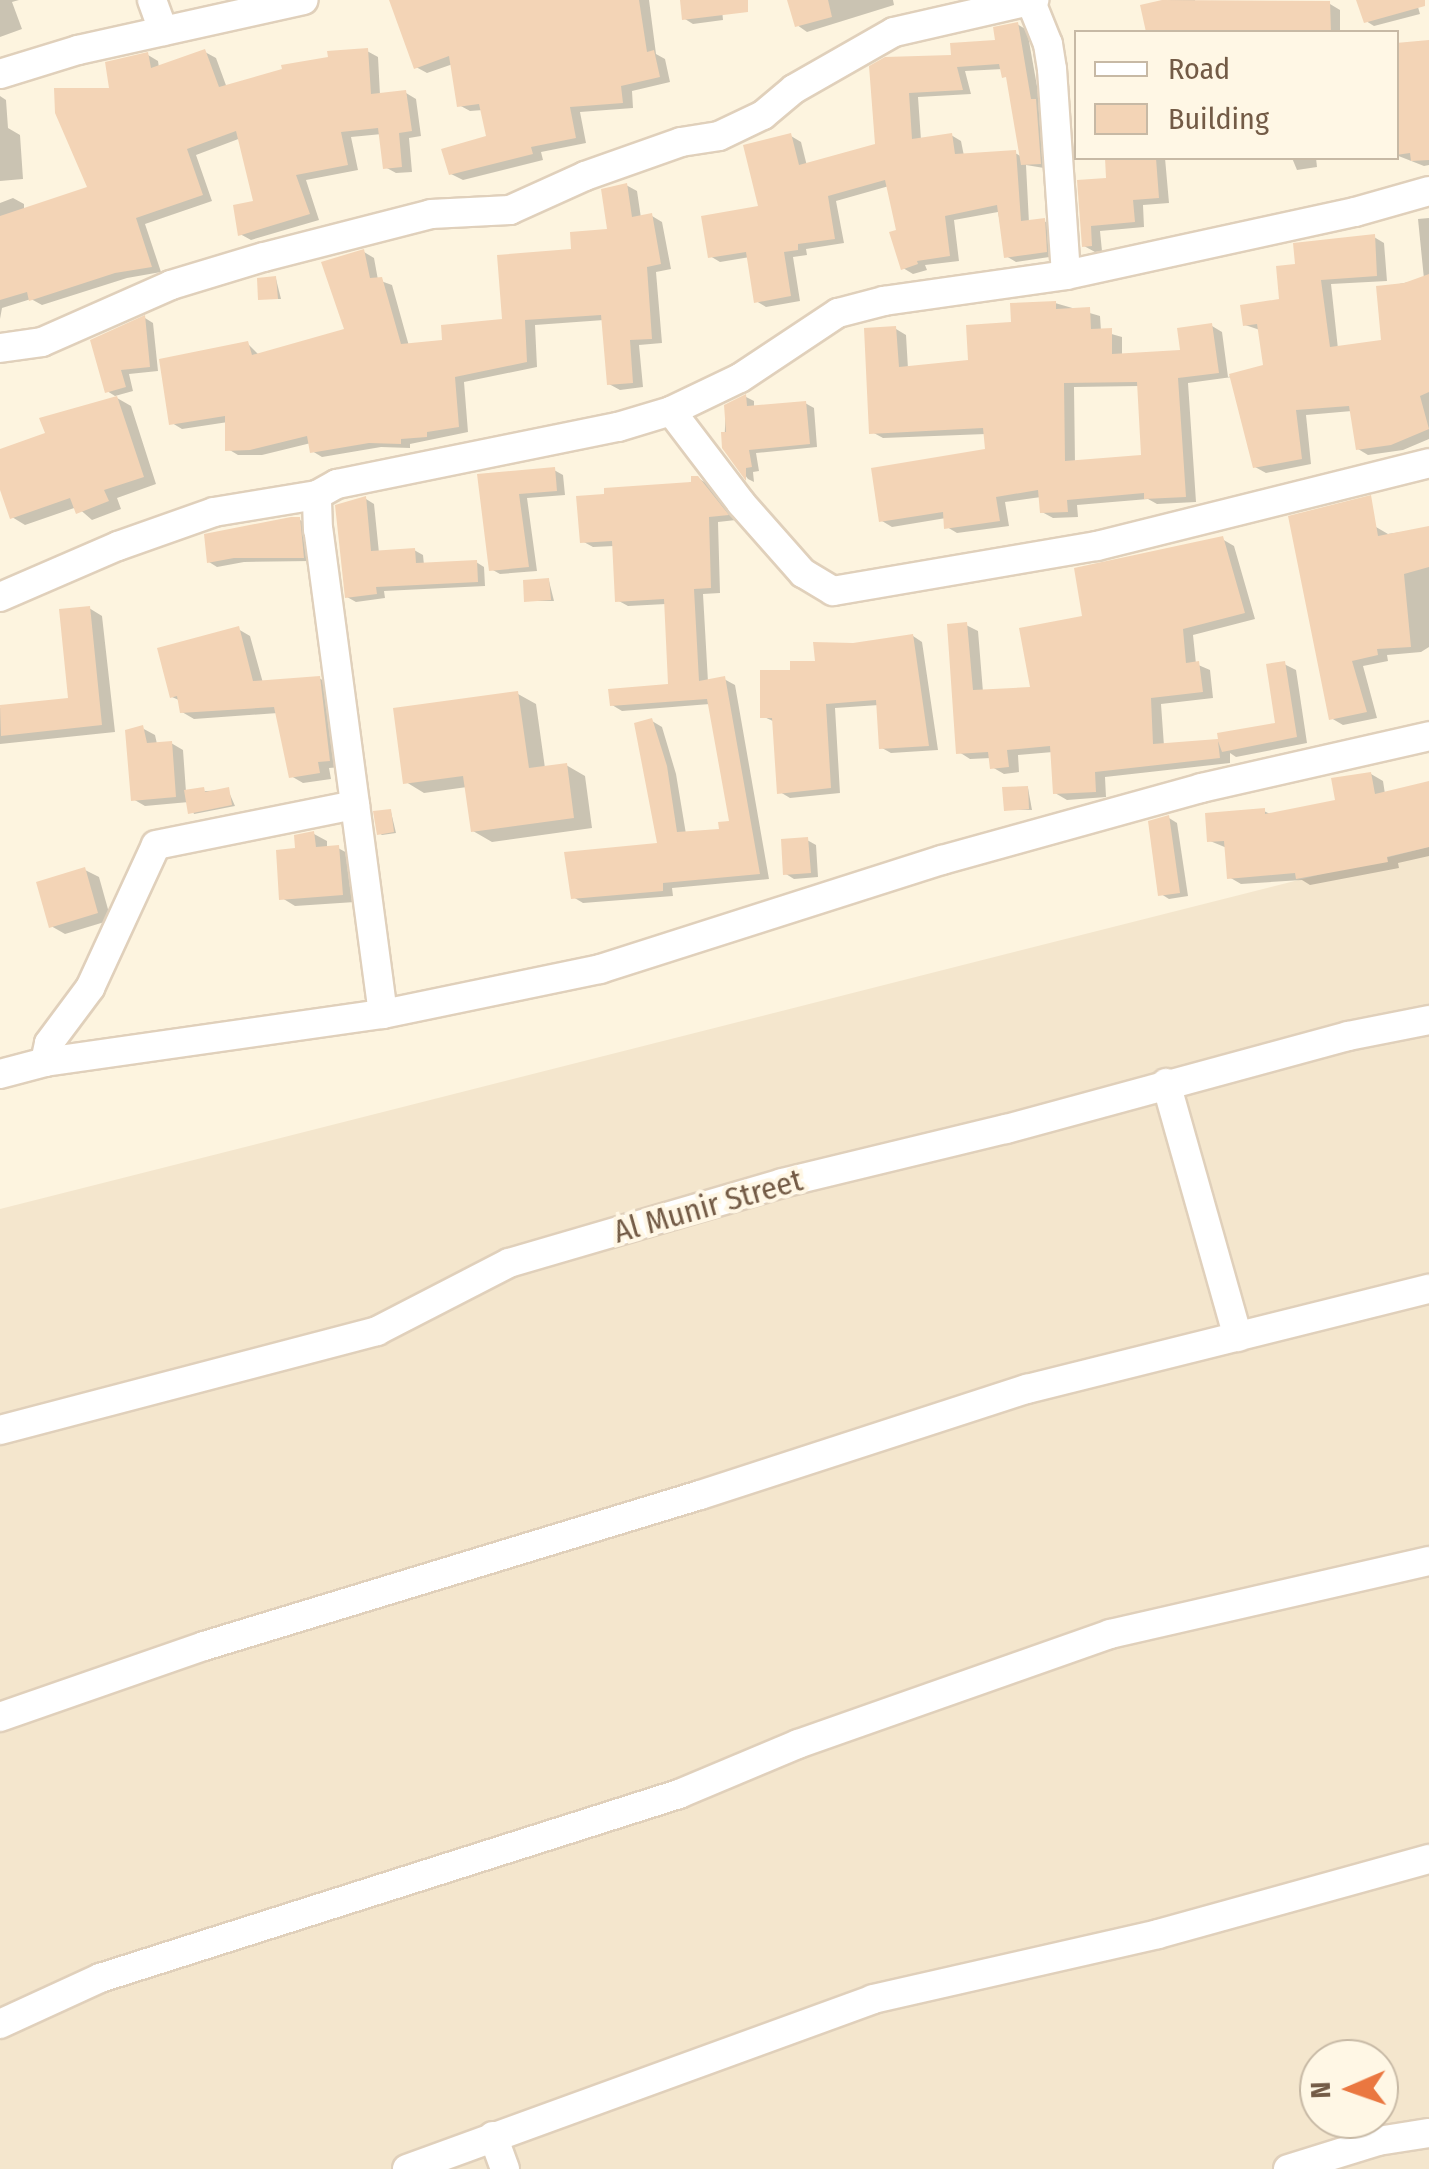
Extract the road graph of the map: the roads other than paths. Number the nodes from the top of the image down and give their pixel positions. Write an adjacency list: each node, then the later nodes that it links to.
1 (152, 0): 4 (street)
2 (304, 0): 4 (street)
3 (1033, 1): 7 (street); 8 (street)
4 (162, 31): 5 (street)
5 (0, 74)
6 (1429, 191): 7 (street)
7 (1066, 275): 9 (street)
8 (0, 348)
9 (671, 411): 10 (street); 11 (street)
10 (1429, 463)
11 (317, 495): 12 (street); 14 (street)
12 (0, 597)
13 (1429, 736): 15 (street)
14 (355, 806): 15 (street); 17 (street)
15 (383, 1014): 17 (street)
16 (1429, 1020): 19 (street, Al Munir Street)
17 (45, 1062): 18 (street)
18 (0, 1074)
19 (1166, 1083): 21 (street); 22 (street, Al Munir Street)
20 (1429, 1289): 21 (street)
21 (1238, 1337): 24 (street)
22 (0, 1430)
23 (1429, 1561): 26 (street)
24 (0, 1717)
25 (1429, 1859): 28 (street)
26 (0, 2024)
27 (1429, 2133): 31 (street)
28 (493, 2136): 29 (street); 30 (street)
29 (406, 2169)
30 (505, 2169)
31 (1288, 2169)

